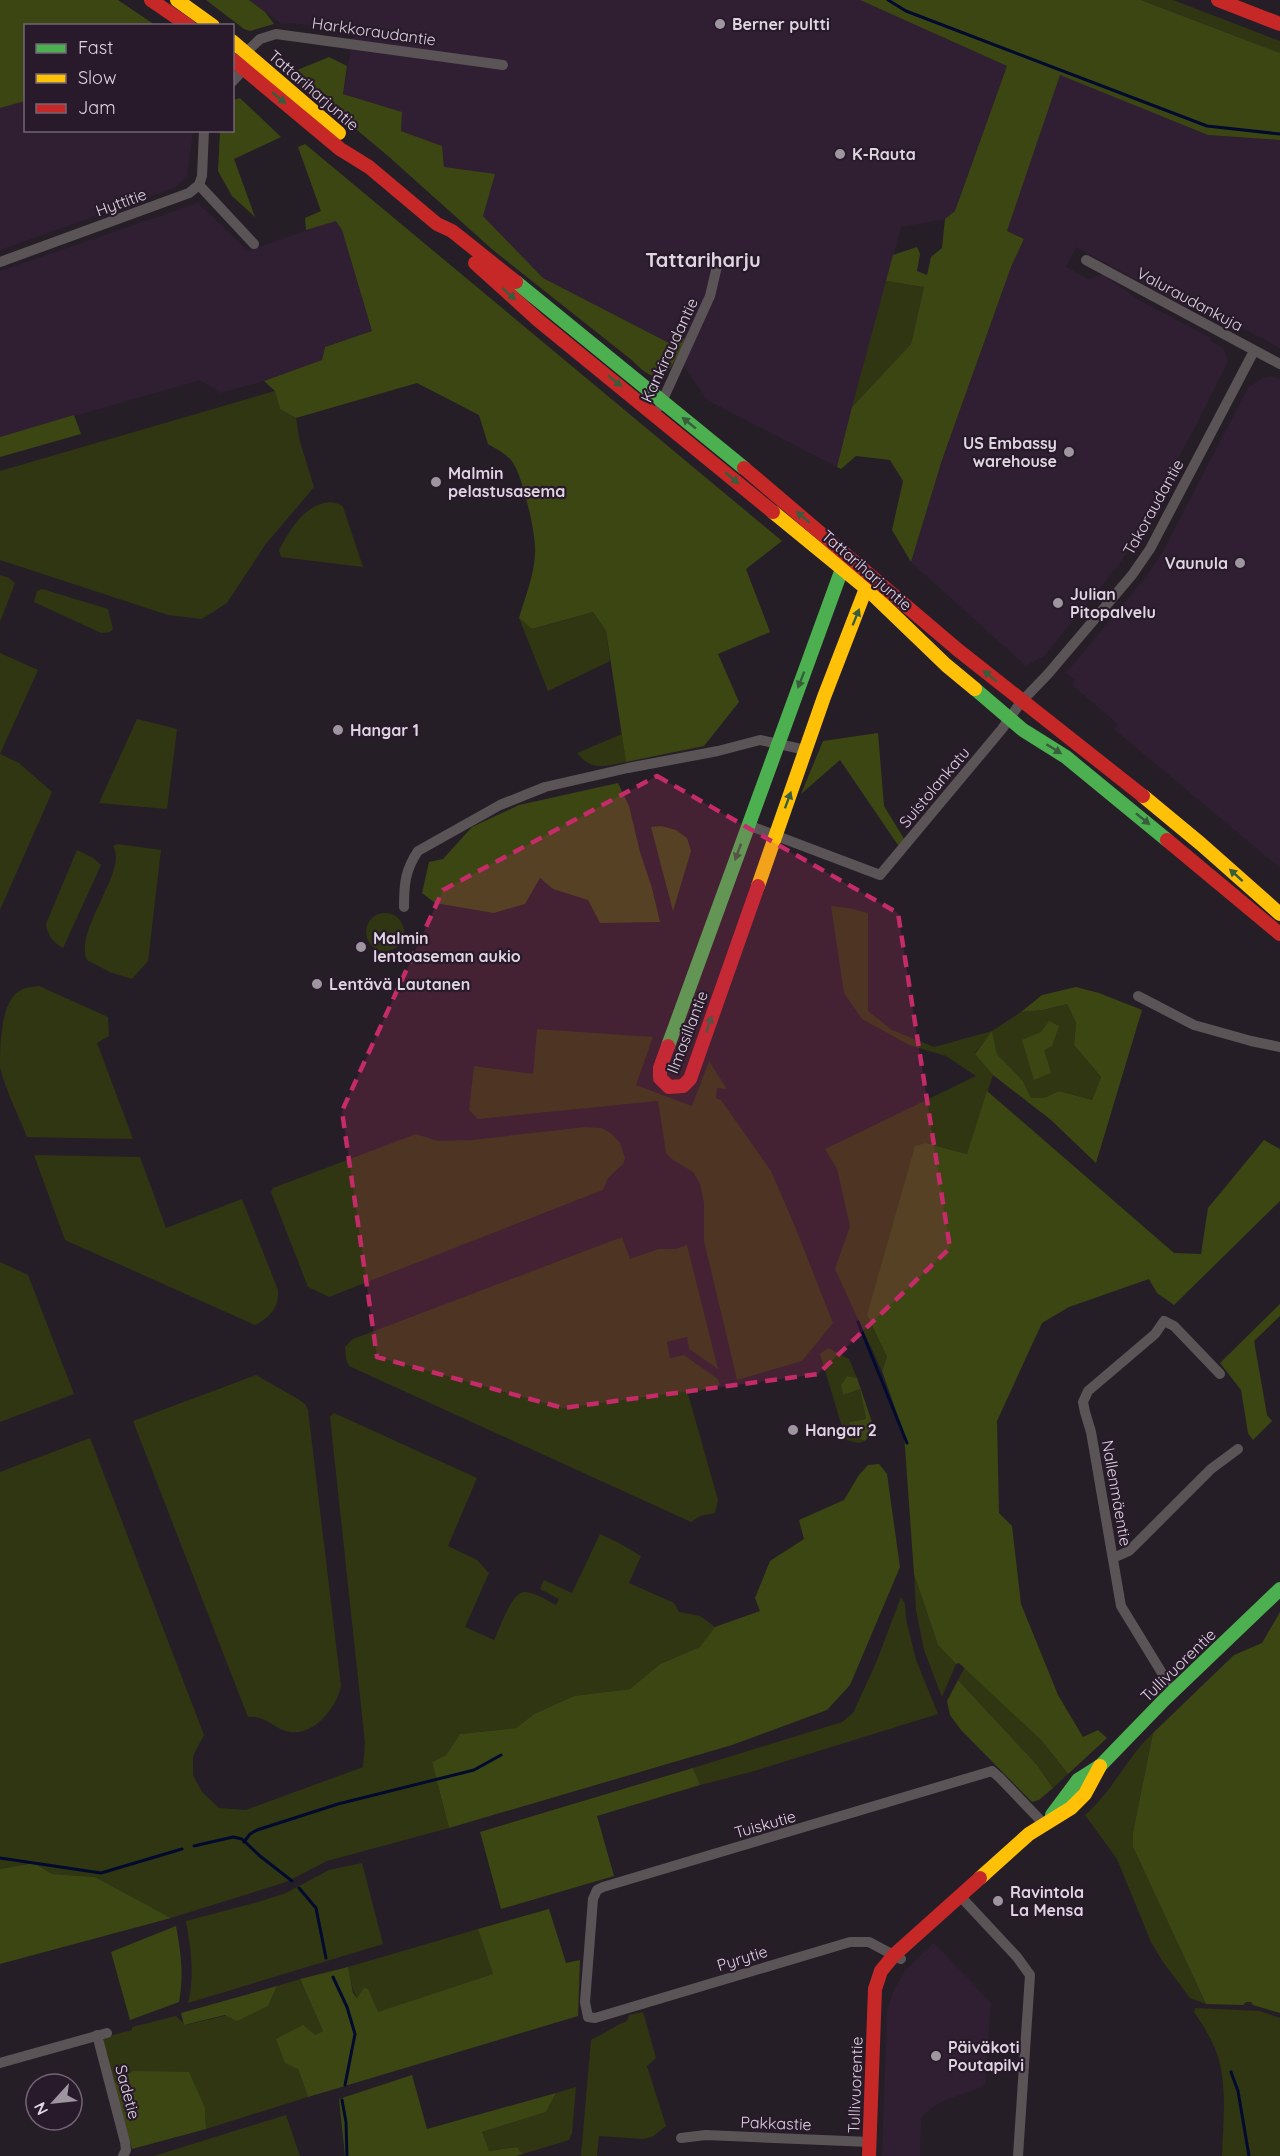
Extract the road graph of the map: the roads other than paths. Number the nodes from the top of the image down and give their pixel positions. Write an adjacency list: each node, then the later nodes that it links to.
1 (151, 0): 4 (main road)
2 (177, 0): 5 (main road)
3 (1218, 0): 6 (main road)
4 (186, 24)
5 (210, 24)
6 (1280, 25)
7 (234, 43): 8 (main road, Tattariharjuntie)
8 (247, 53): 9 (street); 10 (street, Harkkoraudantie); 12 (main road, Tattariharjuntie)
9 (236, 63): 12 (main road, Tattariharjuntie, one-way to 12)
10 (503, 65)
11 (204, 132): 13 (street)
12 (369, 167): 20 (main road, Tattariharjuntie)
13 (199, 185): 14 (street); 16 (street, Hyttitie)
14 (254, 244)
15 (1086, 260): 18 (street, Valuraudankuja)
16 (0, 262)
17 (718, 262): 20 (street, Kankiraudantie)
18 (1254, 351): 19 (street, Valuraudankuja); 25 (street, Takoraudantie)
19 (1280, 364)
20 (659, 408): 21 (main road, Tattariharjuntie, one-way to 20); 22 (main road, Tattariharjuntie, one-way to 22)
21 (847, 555): 22 (main road, Ilmasillantie); 23 (main road, Tattariharjuntie)
22 (842, 569): 24 (main road, Tattariharjuntie); 27 (main road, Ilmasillantie, one-way to 27)
23 (871, 575): 24 (main road, Ilmasillantie); 25 (main road, Tattariharjuntie, one-way to 23)
24 (867, 589): 26 (main road, Tattariharjuntie); 28 (main road, Ilmasillantie, one-way to 24)
25 (1021, 702): 26 (street, Takoraudantie); 32 (main road, Tattariharjuntie, one-way to 25)
26 (1010, 718): 30 (street, Suistolankatu); 33 (main road, Tattariharjuntie, one-way to 33)
27 (778, 743): 28 (street); 29 (main road, Ilmasillantie); 31 (street)
28 (806, 750): 30 (main road, Ilmasillantie, one-way to 28)
29 (748, 825): 30 (street); 30 (main road, Ilmasillantie, one-way to 30)
30 (775, 835)
31 (404, 907)
32 (1280, 914)
33 (1280, 934)
34 (1138, 996): 35 (street)
35 (1280, 1047)
36 (1220, 1374): 38 (street, Nallenmäentie)
37 (1238, 1449): 38 (street)
38 (1113, 1558): 40 (street, Nallenmäentie)
39 (1280, 1589): 40 (main road, Tullivuorentie)
40 (1173, 1690): 41 (main road, Tullivuorentie)
41 (1044, 1824): 42 (main road, Tullivuorentie); 44 (street, Tuiskutie)
42 (959, 1898): 43 (main road, Tullivuorentie); 49 (street)
43 (898, 1957): 44 (street, Pyrytie); 47 (main road, Tullivuorentie)
44 (588, 2017)
45 (0, 2063): 48 (street, Sadetie)
46 (681, 2138): 47 (street, Pakkastie)
47 (869, 2149)
48 (123, 2156)
49 (1018, 2156)

